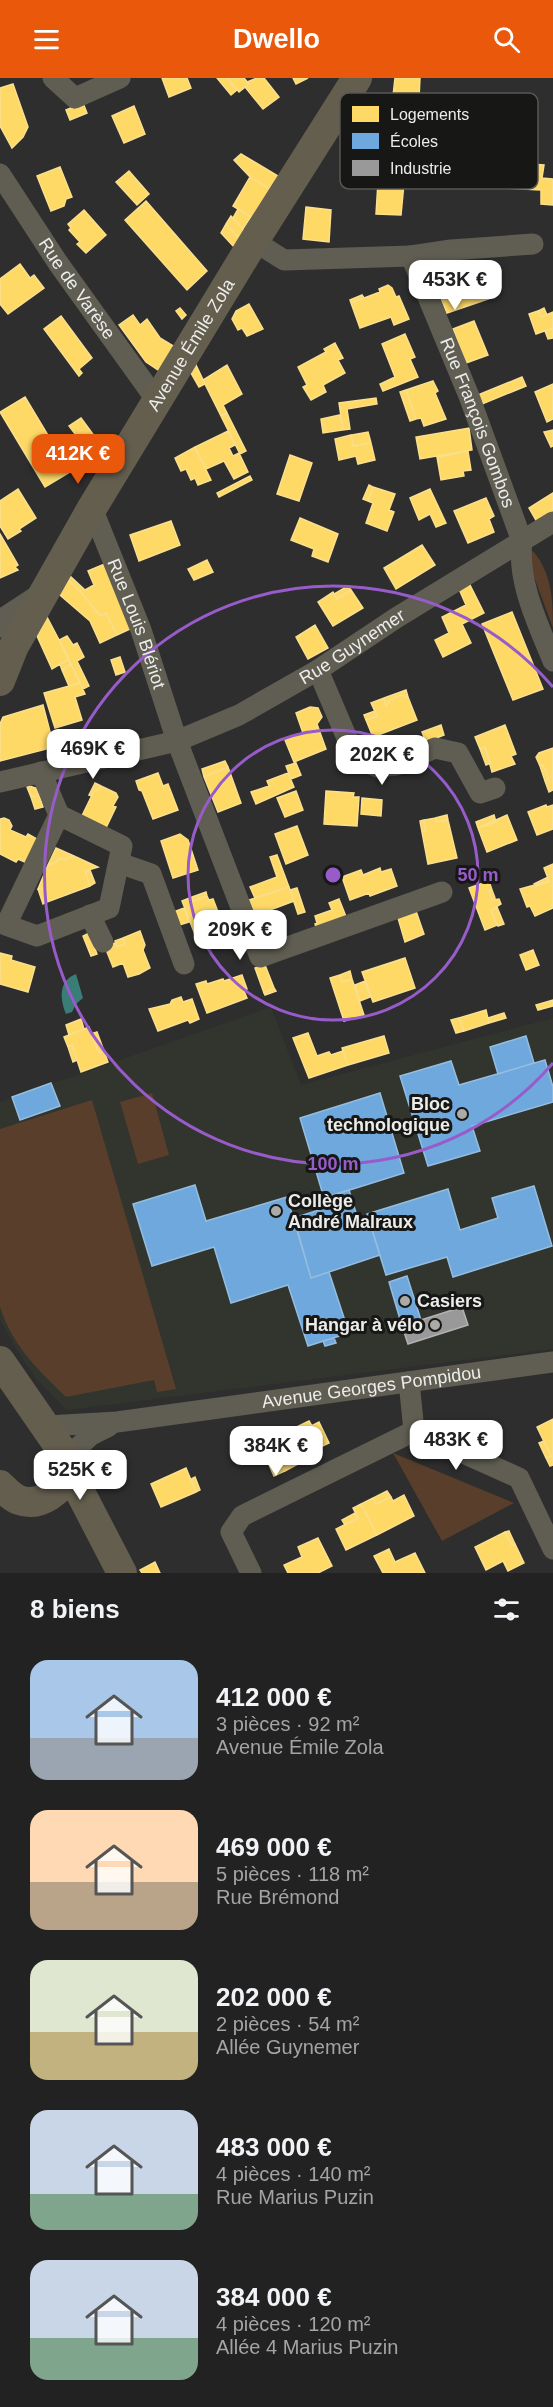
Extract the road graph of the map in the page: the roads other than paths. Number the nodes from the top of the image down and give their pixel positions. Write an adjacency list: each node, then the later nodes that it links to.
1 (53, 78): 2 (street)
2 (120, 78)
3 (357, 78): 4 (main road, Avenue Émile Zola)
4 (348, 93)
5 (340, 105): 7 (main road, Avenue Émile Zola)
6 (0, 174): 10 (street, Rue de Varèse)
7 (254, 241): 9 (street); 10 (main road, Avenue Émile Zola)
8 (533, 244): 9 (street)
9 (411, 256): 13 (street, Rue François Gombos)
10 (158, 398): 11 (main road, Avenue Émile Zola)
11 (92, 508): 14 (main road, Avenue Émile Zola); 17 (street, Rue Louis Blériot)
12 (553, 522): 13 (street, Rue Guynemer)
13 (522, 541): 15 (street); 16 (street, Rue Guynemer)
14 (4, 650)
15 (553, 661)
16 (318, 670): 17 (street, Rue Guynemer); 20 (street)
17 (177, 741): 18 (street, Rue Guynemer); 23 (street, Rue Louis Blériot)
18 (41, 772): 19 (street, Rue Guynemer); 21 (street)
19 (0, 782)
20 (495, 788)
21 (59, 815): 22 (street); 24 (street)
22 (118, 863): 24 (street); 26 (street)
23 (442, 892)
24 (90, 915): 25 (street)
25 (103, 942)
26 (184, 964)
27 (0, 1361): 31 (main road)
28 (553, 1362): 29 (street, Avenue Georges Pompidou)
29 (409, 1382): 30 (street, Avenue Georges Pompidou); 32 (street)
30 (117, 1422): 31 (street, Avenue Georges Pompidou); 33 (street, Avenue Georges Pompidou)
31 (47, 1426): 33 (main road)
32 (414, 1431): 37 (street); 39 (street)
33 (69, 1465): 35 (main road); 36 (main road)
34 (0, 1485): 35 (main road)
35 (49, 1496): 36 (main road)
36 (105, 1542): 38 (main road)
37 (553, 1549)
38 (122, 1573)
39 (251, 1573)

